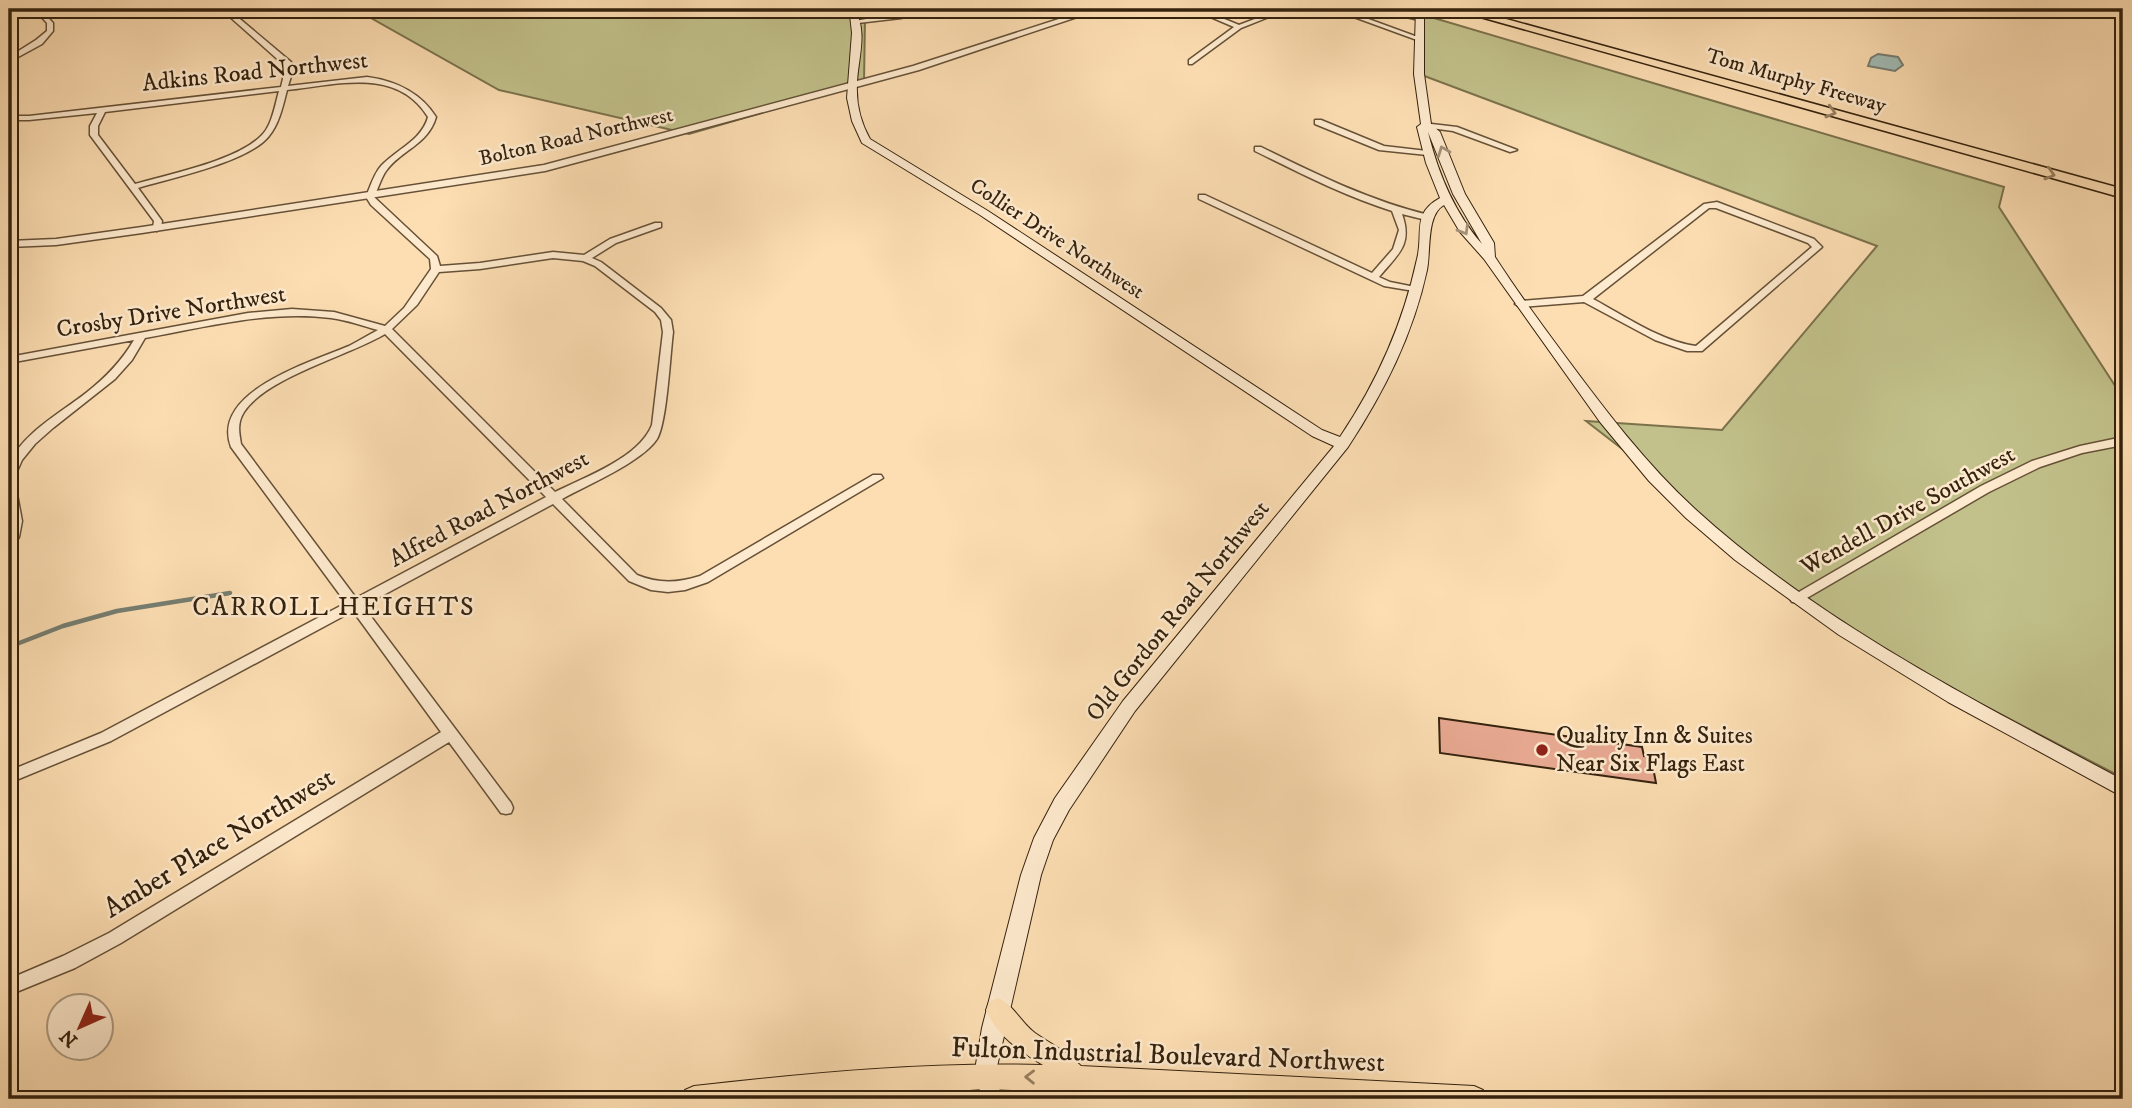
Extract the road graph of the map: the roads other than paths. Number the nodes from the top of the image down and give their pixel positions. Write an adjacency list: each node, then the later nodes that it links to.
1 (37, 9): 16 (street)
2 (224, 9): 19 (street)
3 (850, 9): 13 (main road)
4 (932, 9): 13 (street)
5 (1097, 9): 18 (street, Bolton Road Northwest)
6 (1195, 9): 14 (street)
7 (1286, 9): 14 (street)
8 (1335, 9): 15 (street)
9 (1377, 9): 12 (street)
10 (1458, 9): 29 (highway, Tom Murphy Freeway, one-way to 29)
11 (1496, 9): 27 (highway, Tom Murphy Freeway)
12 (1420, 13): 15 (main road)
13 (858, 21): 18 (main road, Collier Drive Northwest)
14 (1239, 27): 17 (street)
15 (1419, 39): 23 (main road)
16 (9, 61)
17 (1192, 62)
18 (852, 86): 30 (street, Bolton Road Northwest); 49 (main road, Collier Drive Northwest)
19 (284, 88): 20 (street, Adkins Road Northwest); 28 (street); 30 (street, Adkins Road Northwest)
20 (102, 110): 21 (street, Adkins Road Northwest); 28 (street)
21 (9, 118)
22 (1318, 122): 26 (street)
23 (1426, 125): 25 (street); 26 (main road); 38 (main road, one-way to 23)
24 (1258, 149): 33 (street)
25 (1513, 150)
26 (1427, 153): 32 (main road)
27 (2123, 180)
28 (132, 187): 36 (street)
29 (2123, 194)
30 (370, 197): 36 (street, Bolton Road Northwest); 40 (street)
31 (1202, 197): 41 (street)
32 (1446, 199): 34 (main road); 38 (main road, one-way to 38)
33 (1396, 209): 34 (street); 41 (street)
34 (1426, 217): 42 (main road, Old Gordon Road Northwest)
35 (658, 225): 39 (street)
36 (157, 228): 37 (street, Bolton Road Northwest)
37 (9, 244)
38 (1489, 257): 44 (main road)
39 (586, 258): 40 (street, Alfred Road Northwest); 52 (street, Alfred Road Northwest)
40 (436, 269): 45 (street)
41 (1373, 278): 42 (street)
42 (1417, 290): 49 (main road, Old Gordon Road Northwest)
43 (1586, 299): 43 (street); 44 (street)
44 (1520, 304): 54 (main road)
45 (386, 329): 46 (street, Crosby Drive Northwest); 52 (street); 55 (street)
46 (141, 336): 47 (street, Crosby Drive Northwest); 50 (street)
47 (9, 360)
48 (2123, 441): 54 (street, Wendell Drive Southwest)
49 (1343, 444): 61 (main road, Old Gordon Road Northwest)
50 (9, 478): 53 (street)
51 (877, 478): 52 (street)
52 (554, 498): 55 (street, Alfred Road Northwest)
53 (9, 544)
54 (1796, 598): 58 (main road)
55 (354, 604): 56 (street); 57 (street, Alfred Road Northwest)
56 (451, 733): 59 (street); 60 (street, Amber Place Northwest)
57 (9, 777)
58 (2123, 789)
59 (506, 808)
60 (9, 987)
61 (998, 1010): 62 (main road); 63 (main road, Old Gordon Road Northwest)
62 (1075, 1078): 63 (main road, Fulton Industrial Boulevard Northwest, one-way to 63); 65 (main road, Fulton Industrial Boulevard Northwest)
63 (988, 1091): 64 (main road, Fulton Industrial Boulevard Northwest)
64 (694, 1099)
65 (1474, 1099)

